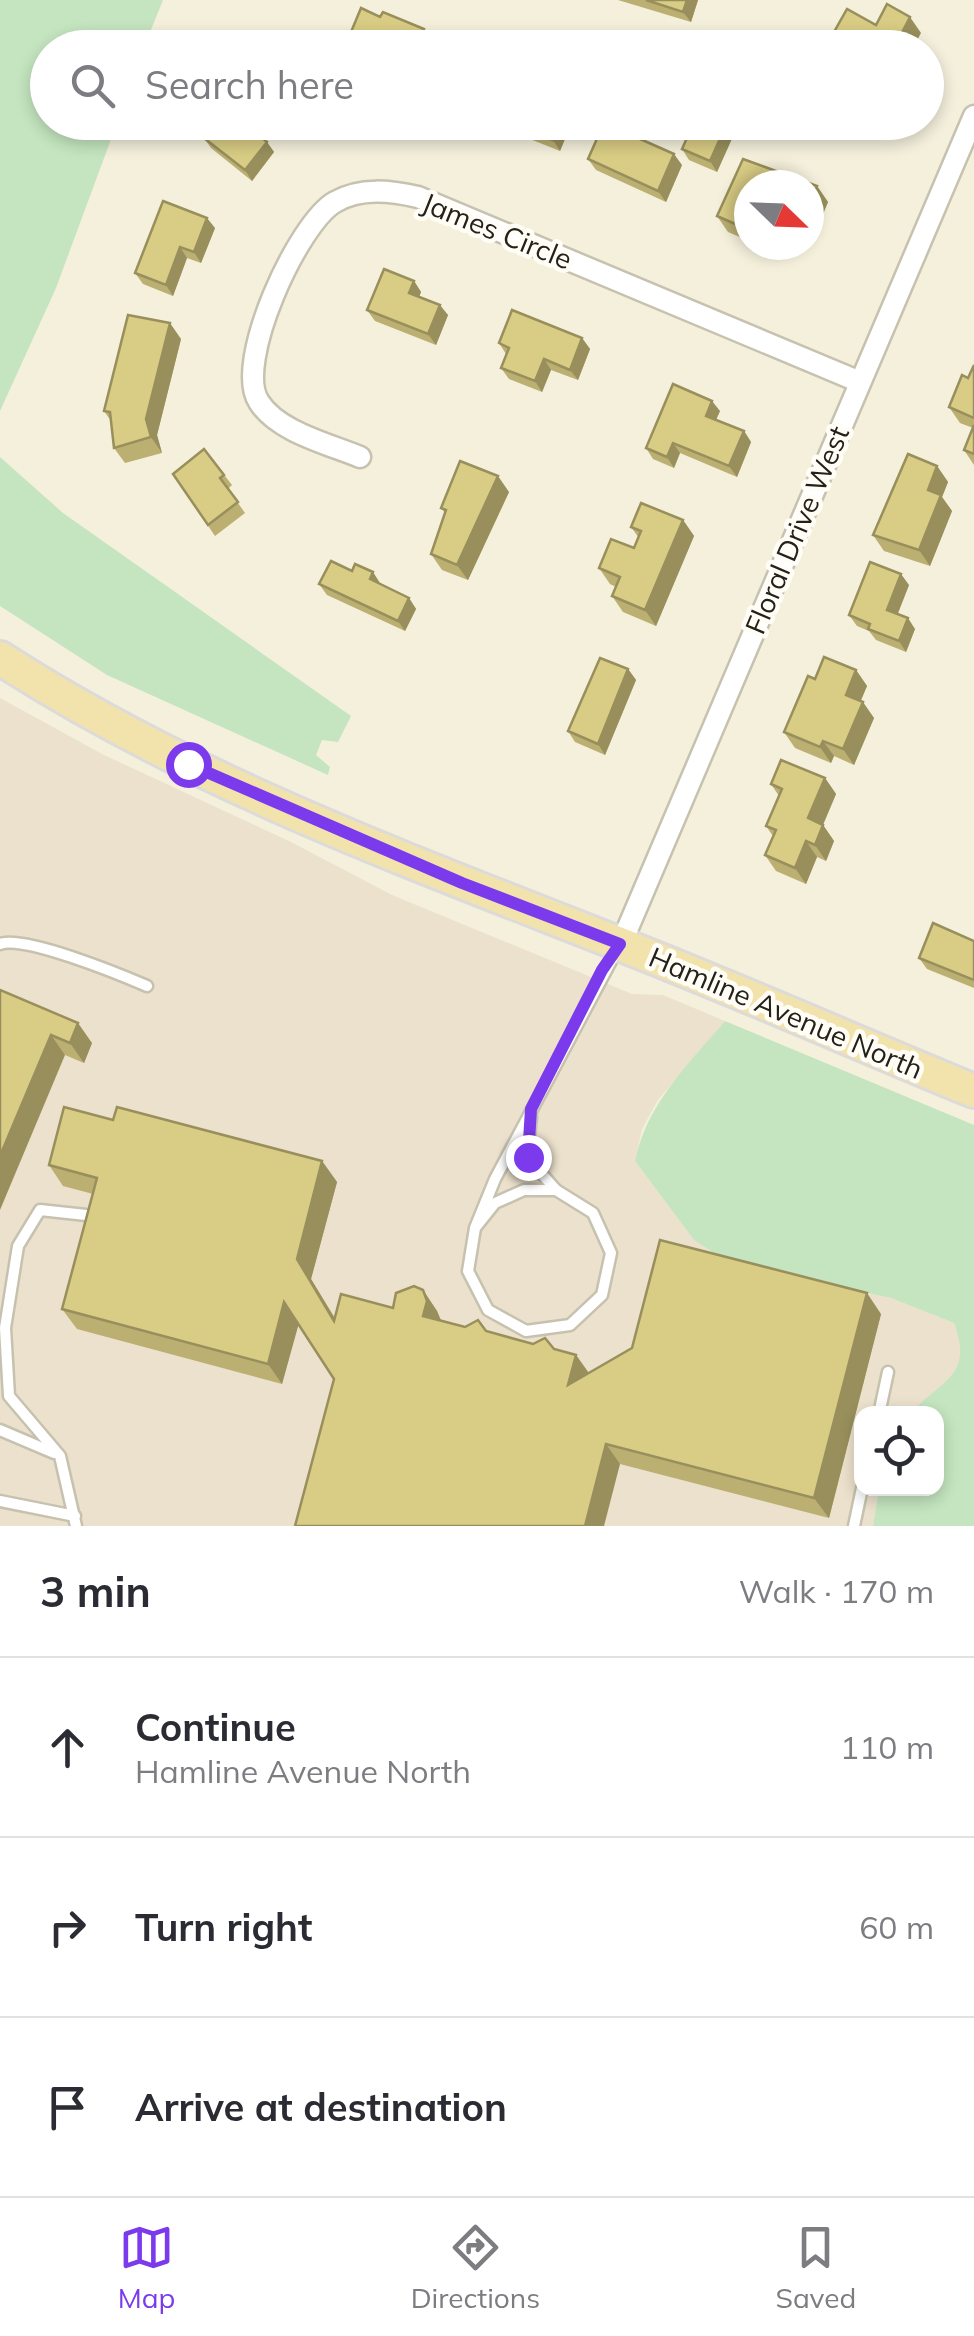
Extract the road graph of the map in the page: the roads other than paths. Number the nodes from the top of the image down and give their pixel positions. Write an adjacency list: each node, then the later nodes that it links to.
1 (974, 116): 2 (street, Floral Drive West)
2 (860, 382): 3 (street, James Circle); 6 (street, Floral Drive West)
3 (360, 457)
4 (0, 658): 6 (main road, Hamline Avenue North)
5 (0, 944): 7 (lane)
6 (620, 944): 8 (main road, Hamline Avenue North); 9 (lane)
7 (147, 986)
8 (974, 1091)
9 (531, 1109): 10 (lane); 12 (lane)
10 (556, 1190): 12 (lane); 12 (lane)
11 (86, 1216): 16 (lane)
12 (475, 1228)
13 (888, 1372): 14 (lane)
14 (881, 1406)
15 (0, 1430): 16 (lane)
16 (60, 1456): 19 (lane)
17 (860, 1496): 20 (lane)
18 (0, 1500): 19 (lane)
19 (75, 1521)
20 (854, 1526)

